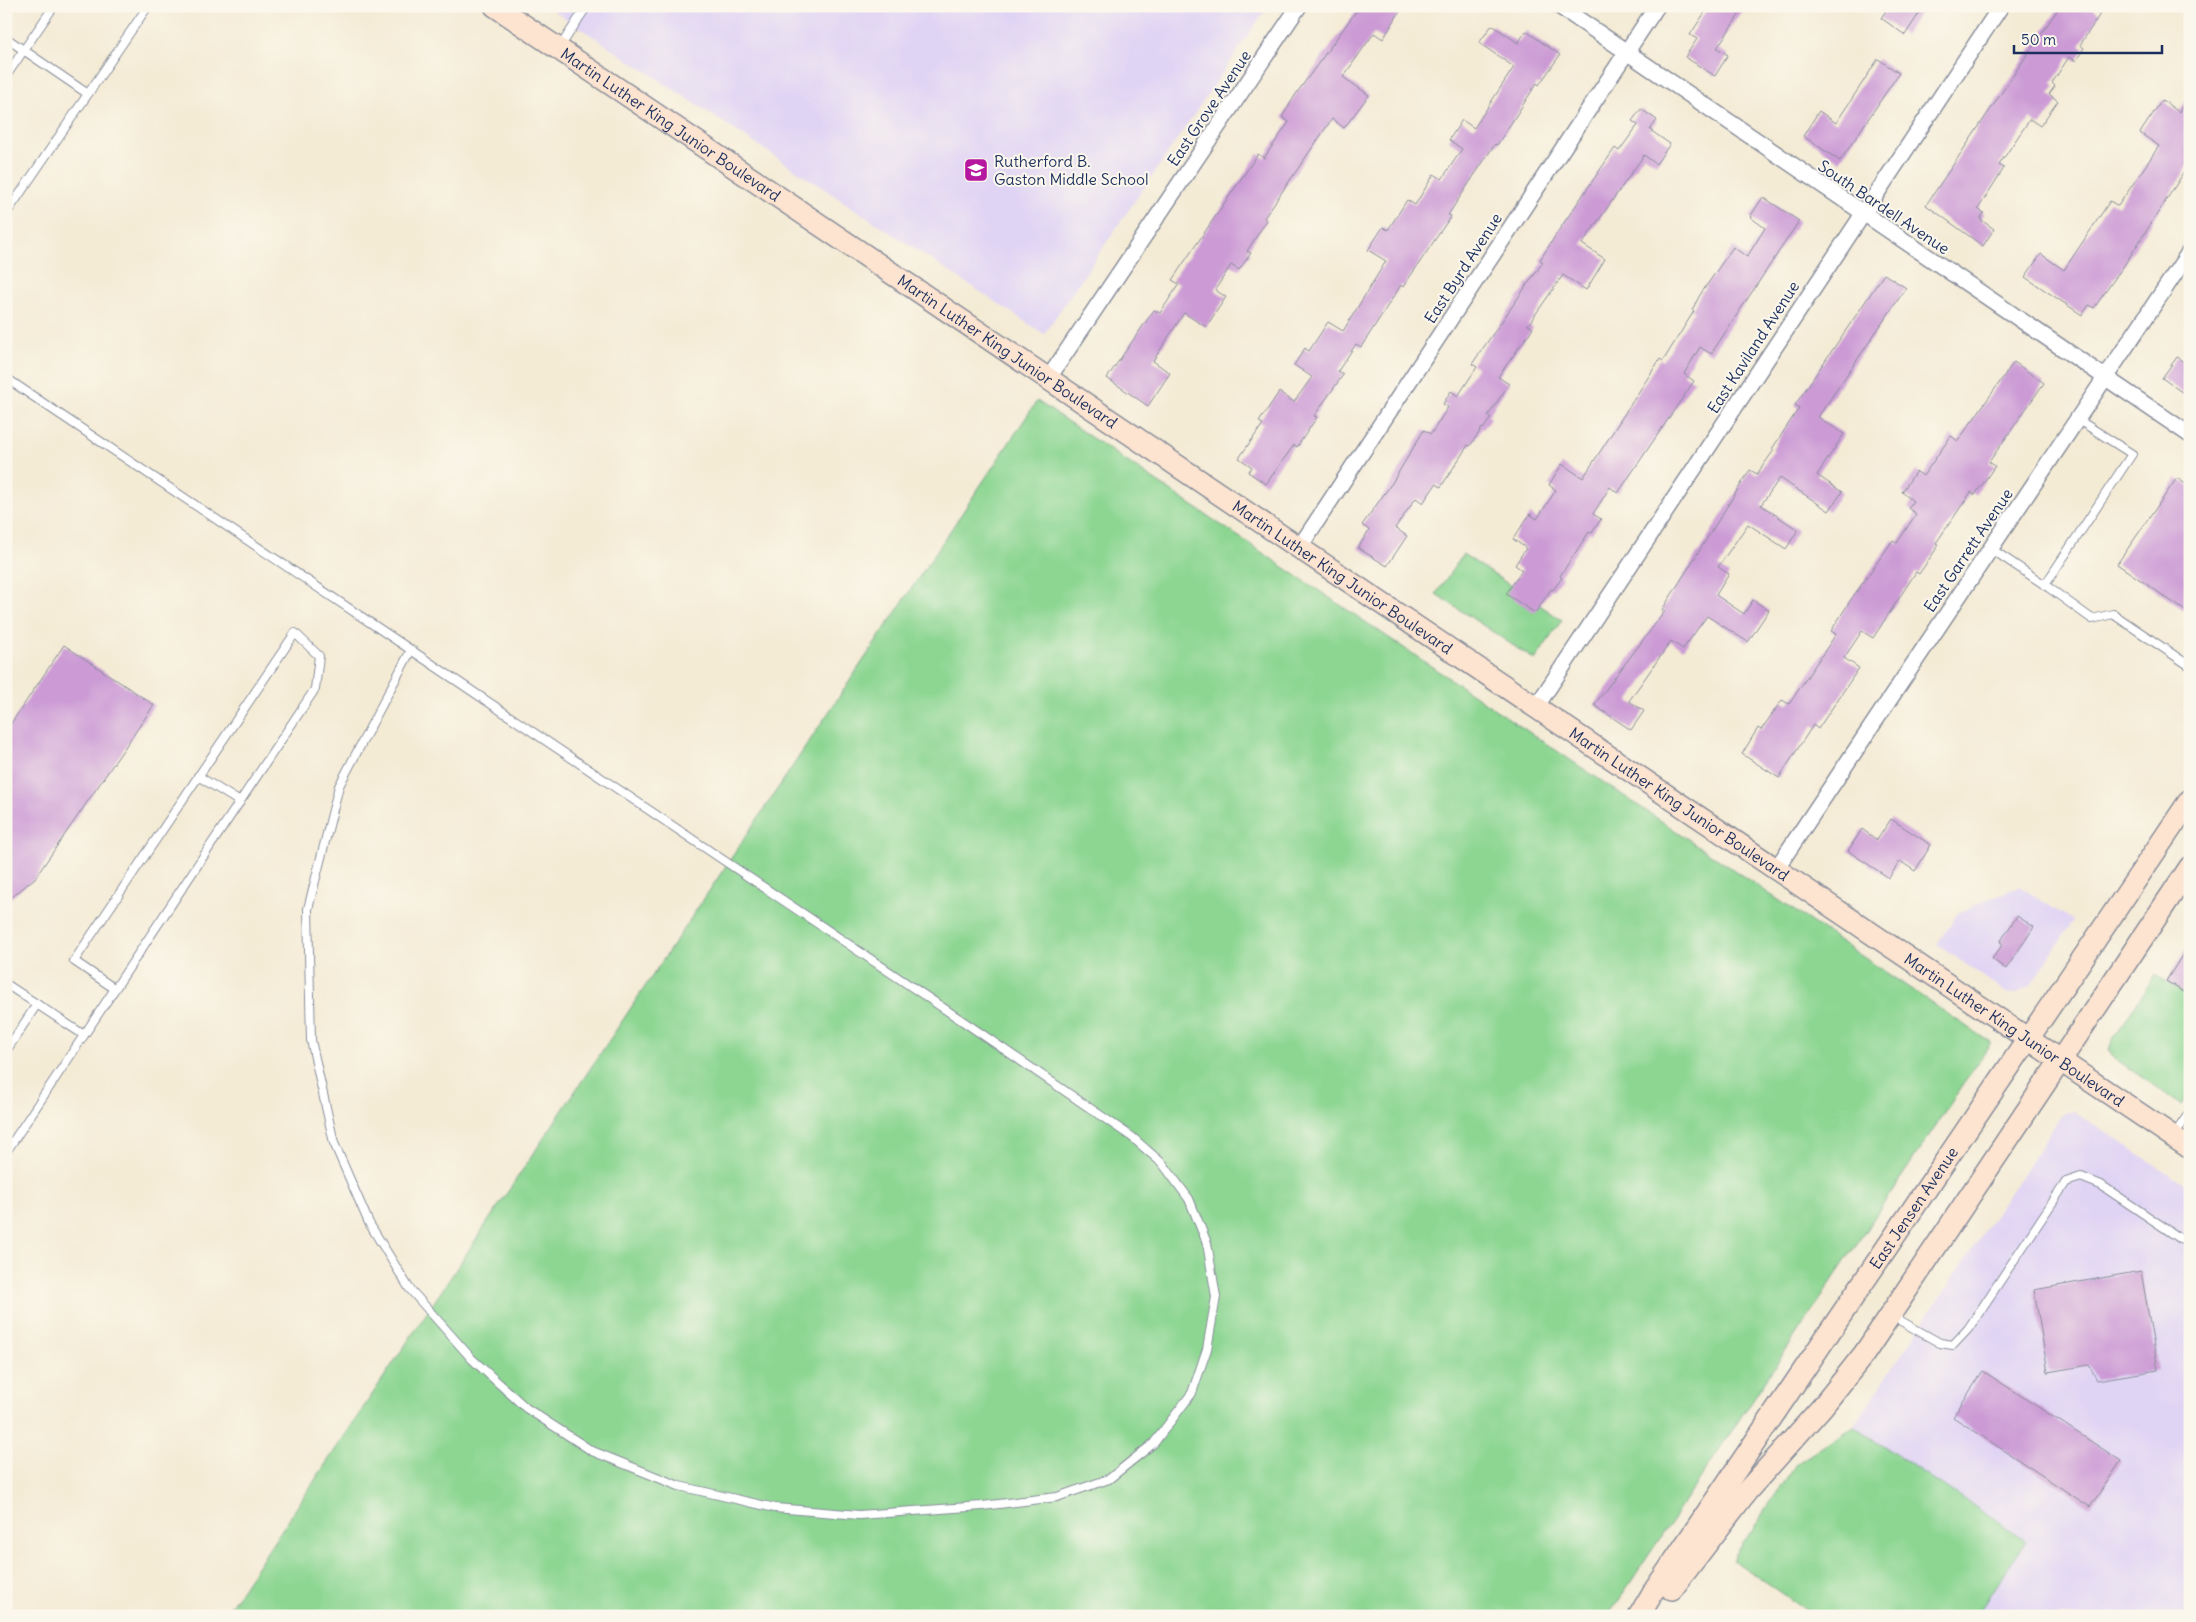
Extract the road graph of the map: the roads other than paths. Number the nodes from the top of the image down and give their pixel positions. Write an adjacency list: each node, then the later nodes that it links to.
1 (54, 6): 11 (lane)
2 (148, 6): 14 (lane)
3 (496, 6): 10 (street, Martin Luther King Junior Boulevard)
4 (587, 6): 10 (lane)
5 (1298, 6): 21 (street, East Grove Avenue)
6 (1559, 6): 12 (street, South Bardell Avenue)
7 (1656, 6): 12 (street, East Byrd Avenue)
8 (2001, 6): 17 (street, East Kaviland Avenue)
9 (6, 38): 11 (lane)
10 (559, 49): 21 (street, Martin Luther King Junior Boulevard)
11 (24, 50): 13 (lane); 14 (lane)
12 (1626, 52): 17 (street, South Bardell Avenue); 24 (street, East Byrd Avenue)
13 (6, 76)
14 (88, 94): 15 (lane)
15 (9, 204): 16 (lane)
16 (6, 214)
17 (1862, 214): 20 (street, South Bardell Avenue); 29 (street, East Kaviland Avenue)
18 (2190, 251): 20 (street, East Garrett Avenue)
19 (6, 378): 27 (lane)
20 (2105, 378): 22 (street, East Garrett Avenue); 23 (street, South Bardell Avenue)
21 (1048, 379): 24 (street, Martin Luther King Junior Boulevard)
22 (2077, 418): 25 (street, East Garrett Avenue); 26 (lane)
23 (2190, 435)
24 (1300, 548): 29 (street, Martin Luther King Junior Boulevard)
25 (1990, 548): 26 (lane); 34 (street, East Garrett Avenue)
26 (2045, 585): 28 (lane)
27 (411, 650): 27 (lane)
28 (2190, 666)
29 (1536, 707): 34 (street, Martin Luther King Junior Boulevard)
30 (198, 776): 32 (lane); 32 (lane); 36 (lane)
31 (2190, 800): 39 (street, East Jensen Avenue)
32 (240, 802): 36 (lane)
33 (2190, 867): 41 (street)
34 (1776, 869): 39 (street, Martin Luther King Junior Boulevard)
35 (6, 984): 37 (lane)
36 (115, 989): 38 (lane)
37 (37, 1004): 38 (lane); 40 (lane)
38 (84, 1035): 44 (lane)
39 (2029, 1039): 41 (street, Martin Luther King Junior Boulevard); 47 (street, East Jensen Avenue)
40 (6, 1051)
41 (2061, 1061): 43 (street, Martin Luther King Junior Boulevard); 46 (street)
42 (2190, 1112): 43 (lane)
43 (2181, 1142)
44 (6, 1152)
45 (2190, 1245): 46 (lane)
46 (1890, 1315): 48 (street)
47 (1640, 1616)
48 (1648, 1616)

